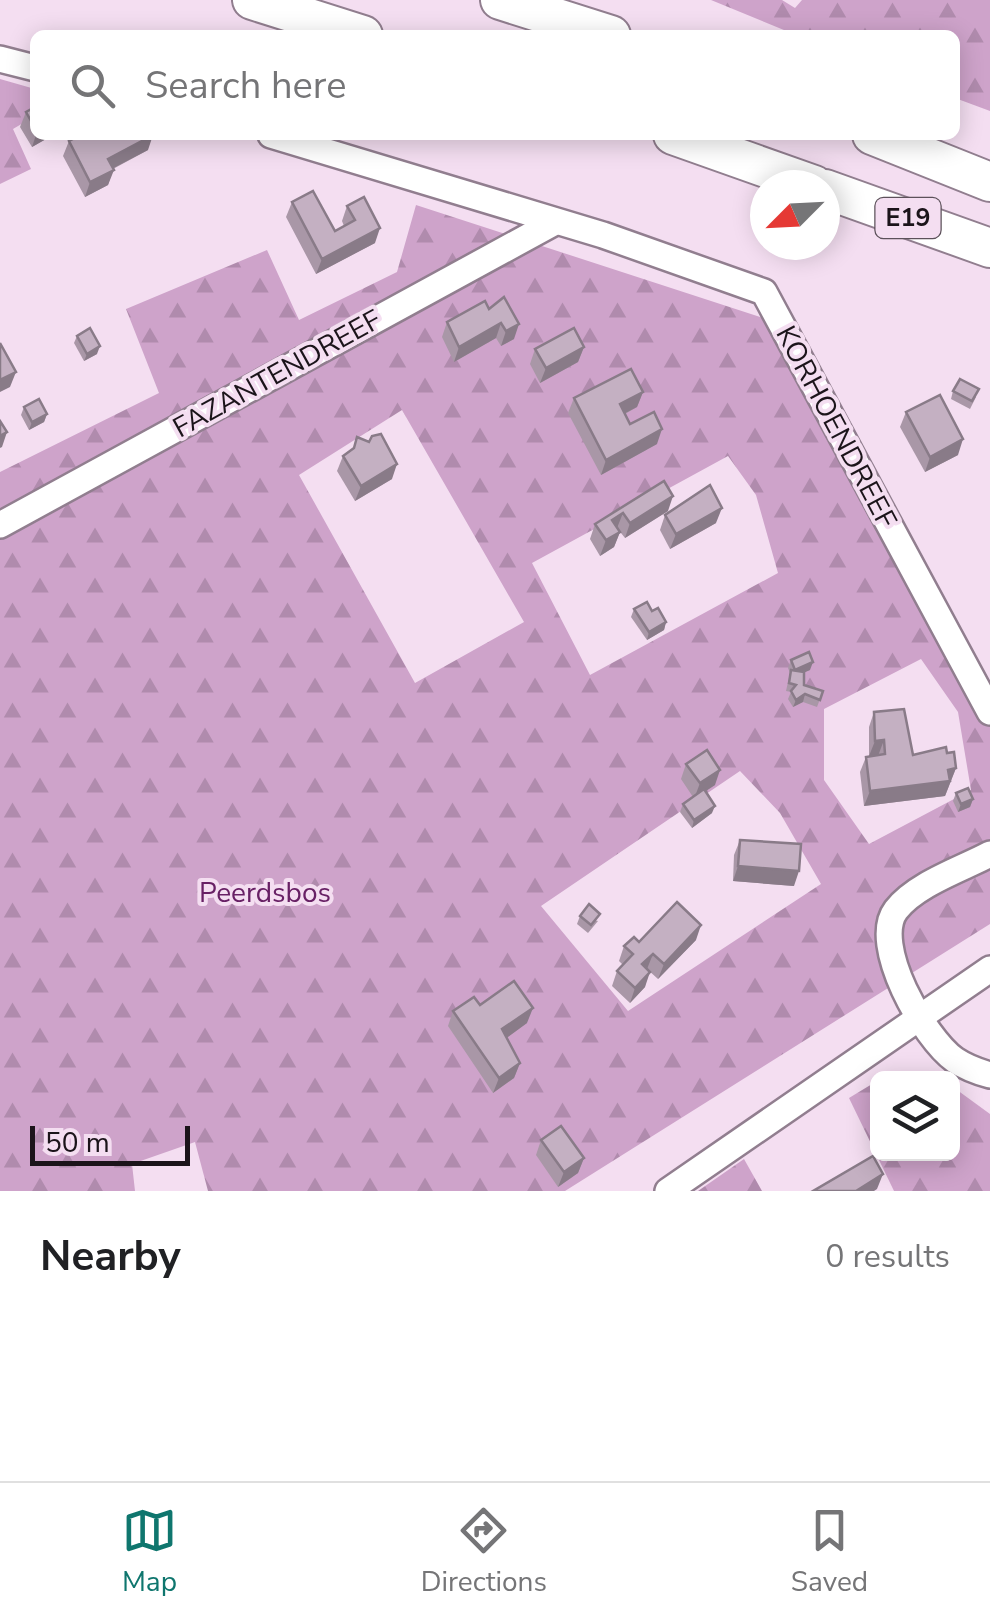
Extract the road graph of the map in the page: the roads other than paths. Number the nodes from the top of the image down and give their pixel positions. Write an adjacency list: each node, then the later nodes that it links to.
1 (252, 0): 3 (highway)
2 (500, 0): 4 (highway)
3 (347, 30)
4 (595, 30)
5 (0, 59): 6 (street)
6 (30, 67)
7 (287, 140): 13 (street, KORHOENDREEF)
8 (687, 140): 10 (highway)
9 (885, 140): 11 (highway, E19)
10 (772, 170)
11 (990, 182)
12 (840, 194): 14 (highway, E19)
13 (554, 222): 15 (street, FAZANTENDREEF); 16 (street, KORHOENDREEF)
14 (990, 248)
15 (0, 525)
16 (990, 712)
17 (990, 854): 19 (street)
18 (990, 968): 19 (street)
19 (919, 1018): 20 (street); 21 (street)
20 (990, 1075)
21 (668, 1191)

